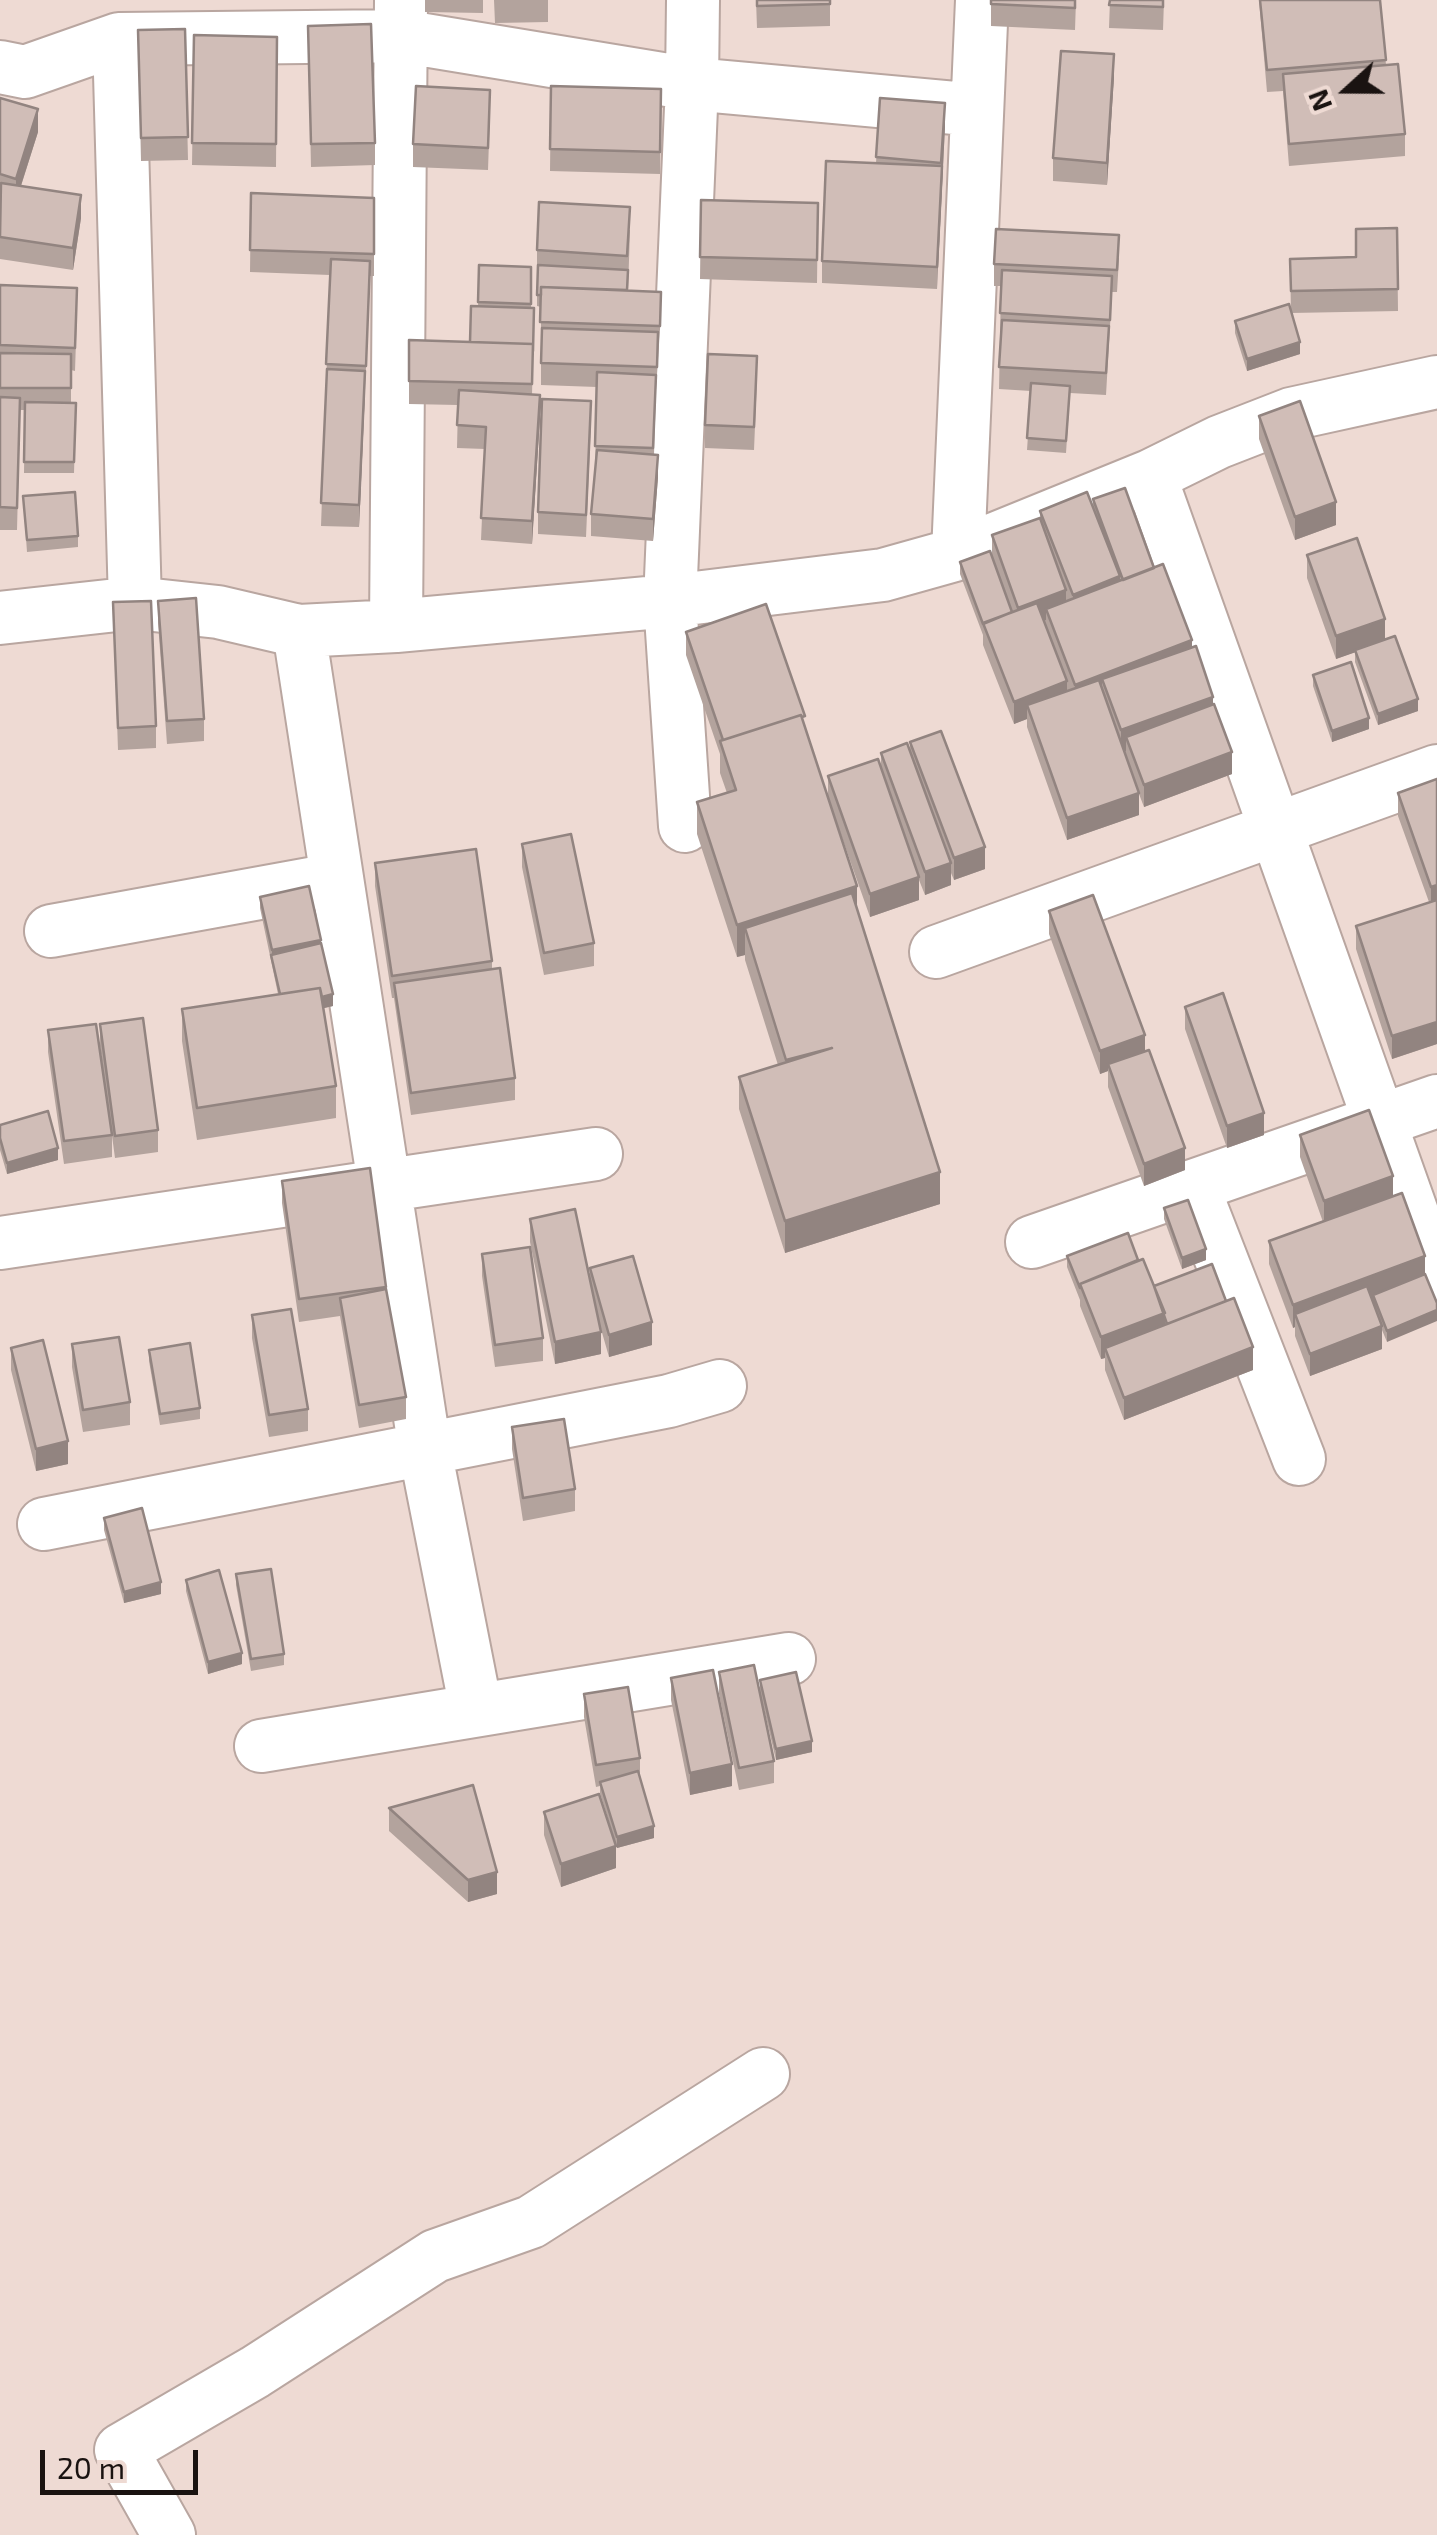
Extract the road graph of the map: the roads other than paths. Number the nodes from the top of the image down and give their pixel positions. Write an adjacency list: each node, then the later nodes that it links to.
1 (693, 0): 6 (street)
2 (982, 0): 7 (street)
3 (401, 18): 4 (street); 6 (street); 14 (street)
4 (119, 39): 5 (street); 12 (street)
5 (0, 67)
6 (692, 84): 7 (street); 11 (street)
7 (977, 110): 10 (street)
8 (1437, 382): 9 (street)
9 (1150, 476): 10 (street); 18 (street)
10 (958, 554): 11 (street)
11 (670, 601): 14 (street); 17 (street)
12 (135, 603): 13 (street); 15 (street)
13 (0, 618)
14 (396, 626): 15 (street)
15 (299, 631): 19 (street)
16 (1437, 772): 18 (street)
17 (685, 826)
18 (1275, 827): 21 (street); 23 (street)
19 (337, 879): 20 (street); 25 (street)
20 (51, 932)
21 (936, 952)
22 (1437, 1101): 23 (street)
23 (1378, 1121): 26 (street); 29 (street)
24 (596, 1154): 25 (street)
25 (383, 1183): 28 (street); 31 (street)
26 (1193, 1187): 27 (street); 32 (street)
27 (1032, 1242)
28 (0, 1243)
29 (1437, 1283)
30 (720, 1386): 31 (street)
31 (425, 1450): 33 (street); 35 (street)
32 (1299, 1459)
33 (44, 1524)
34 (789, 1659): 35 (street)
35 (476, 1709): 36 (street)
36 (261, 1746)
37 (763, 2074): 38 (street)
38 (169, 2535)

